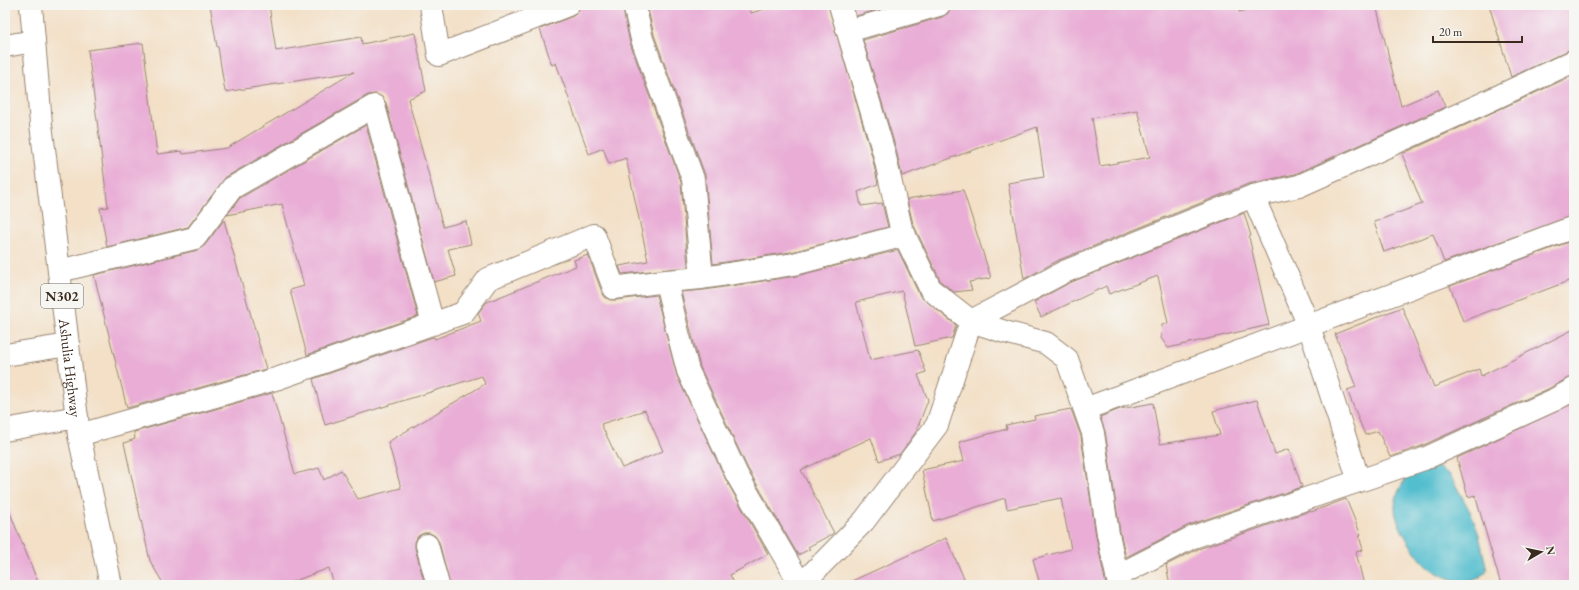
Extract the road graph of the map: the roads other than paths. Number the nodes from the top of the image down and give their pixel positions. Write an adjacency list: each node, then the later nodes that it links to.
1 (31, 5): 8 (main road, Ashulia Highway / N302)
2 (431, 5): 3 (main road)
3 (568, 5)
4 (634, 5): 15 (main road)
5 (840, 5): 7 (main road)
6 (939, 5): 7 (main road)
7 (848, 31): 13 (main road)
8 (34, 41): 9 (main road); 14 (main road, Ashulia Highway / N302)
9 (5, 46)
10 (1574, 61): 11 (main road)
11 (1253, 196): 17 (main road); 19 (main road)
12 (1574, 227): 19 (main road)
13 (905, 235): 15 (main road); 17 (main road)
14 (59, 271): 18 (main road); 20 (main road, Ashulia Highway / N302)
15 (702, 278): 16 (main road)
16 (666, 281): 18 (main road); 31 (main road)
17 (971, 321): 23 (main road); 31 (main road)
18 (433, 324): 24 (main road)
19 (1309, 326): 23 (main road); 26 (main road)
20 (68, 345): 21 (main road); 24 (main road, Ashulia Highway / N302)
21 (5, 355)
22 (1574, 389): 26 (main road)
23 (1085, 409): 28 (main road)
24 (78, 426): 25 (main road); 29 (main road, Ashulia Highway / N302)
25 (5, 430)
26 (1360, 481): 28 (main road)
27 (427, 545): 30 (main road)
28 (1118, 581)
29 (111, 585)
30 (438, 585)
31 (801, 585)

